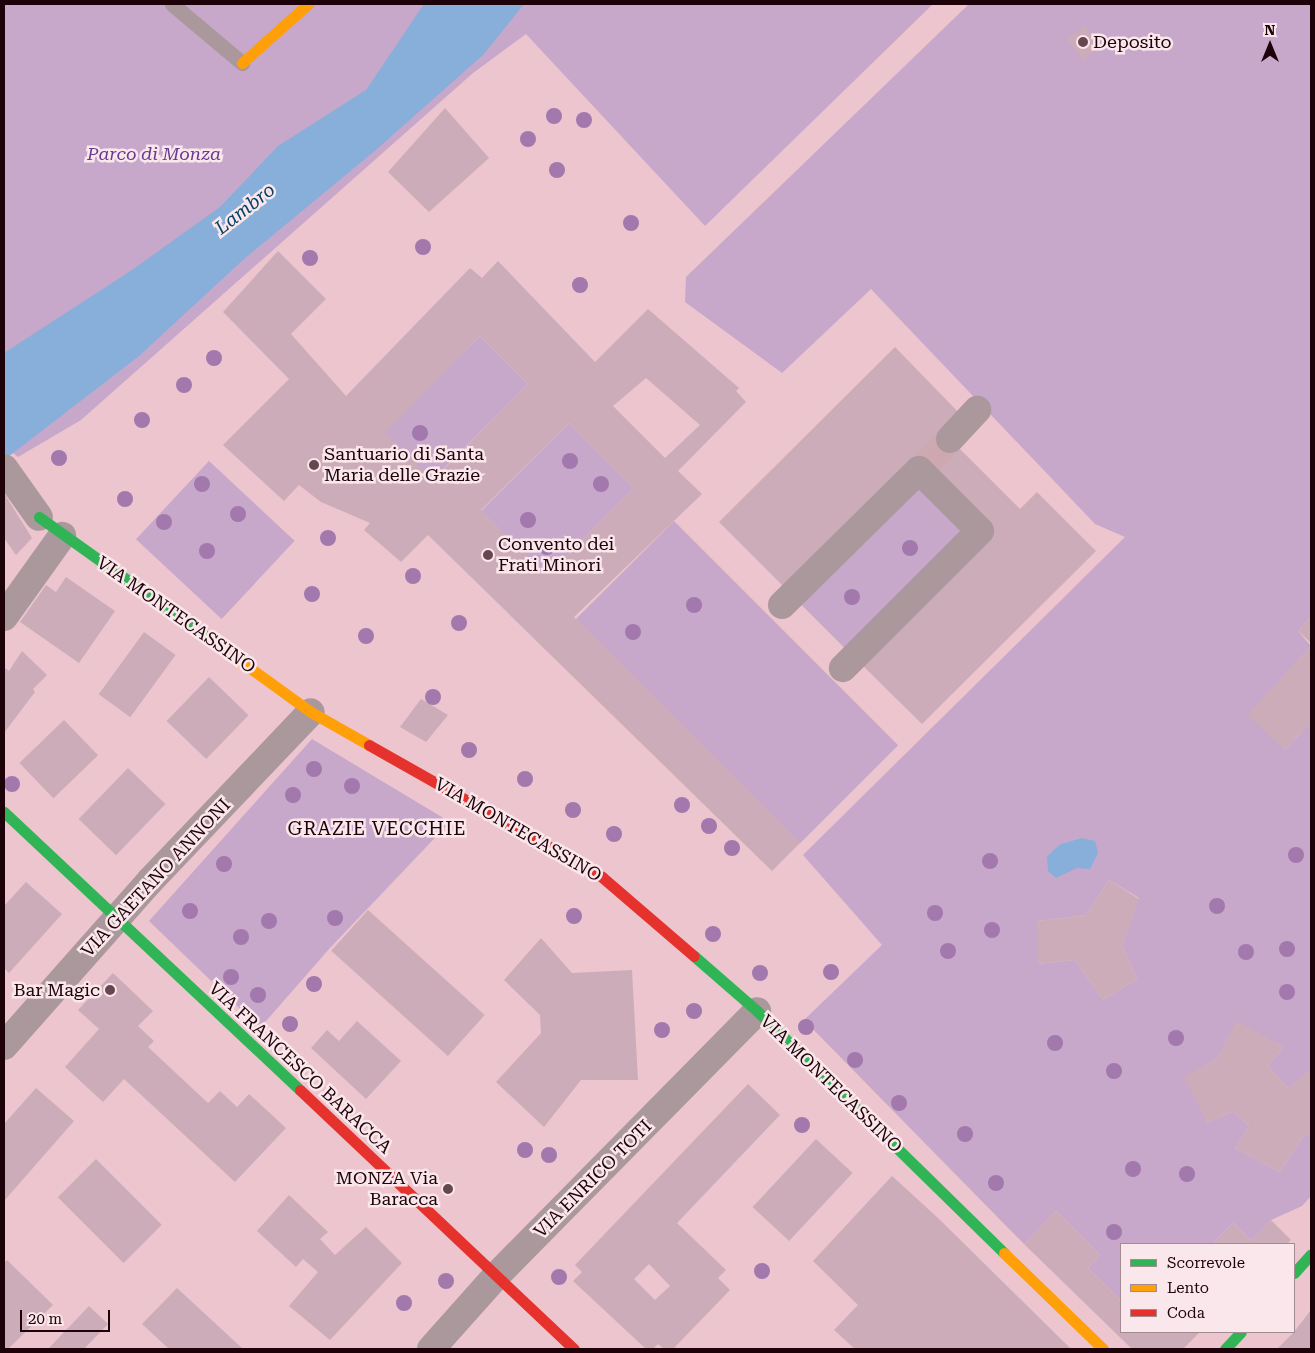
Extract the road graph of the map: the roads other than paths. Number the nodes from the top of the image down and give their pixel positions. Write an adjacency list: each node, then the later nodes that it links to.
1 (172, 4): 3 (lane)
2 (308, 4): 3 (street)
3 (242, 63)
4 (977, 410): 5 (street)
5 (950, 439)
6 (4, 468): 7 (street, VIA MONTECASSINO)
7 (38, 517): 8 (street, VIA MONTECASSINO)
8 (62, 536): 10 (street); 12 (street, VIA MONTECASSINO)
9 (782, 605): 11 (street)
10 (4, 618)
11 (843, 668)
12 (311, 712): 14 (street, VIA GAETANO ANNONI); 15 (street, VIA MONTECASSINO)
13 (4, 812): 14 (street, VIA FRANCESCO BARACCA)
14 (116, 920): 16 (street, VIA GAETANO ANNONI); 19 (street, VIA FRANCESCO BARACCA)
15 (757, 1011): 19 (street, VIA ENRICO TOTI); 23 (street, VIA MONTECASSINO)
16 (4, 1046)
17 (1311, 1254): 18 (street)
18 (1295, 1272)
19 (496, 1276): 21 (street, VIA ENRICO TOTI); 22 (street, VIA FRANCESCO BARACCA)
20 (1240, 1333): 24 (street)
21 (430, 1349)
22 (574, 1349)
23 (1102, 1349)
24 (1225, 1349)

